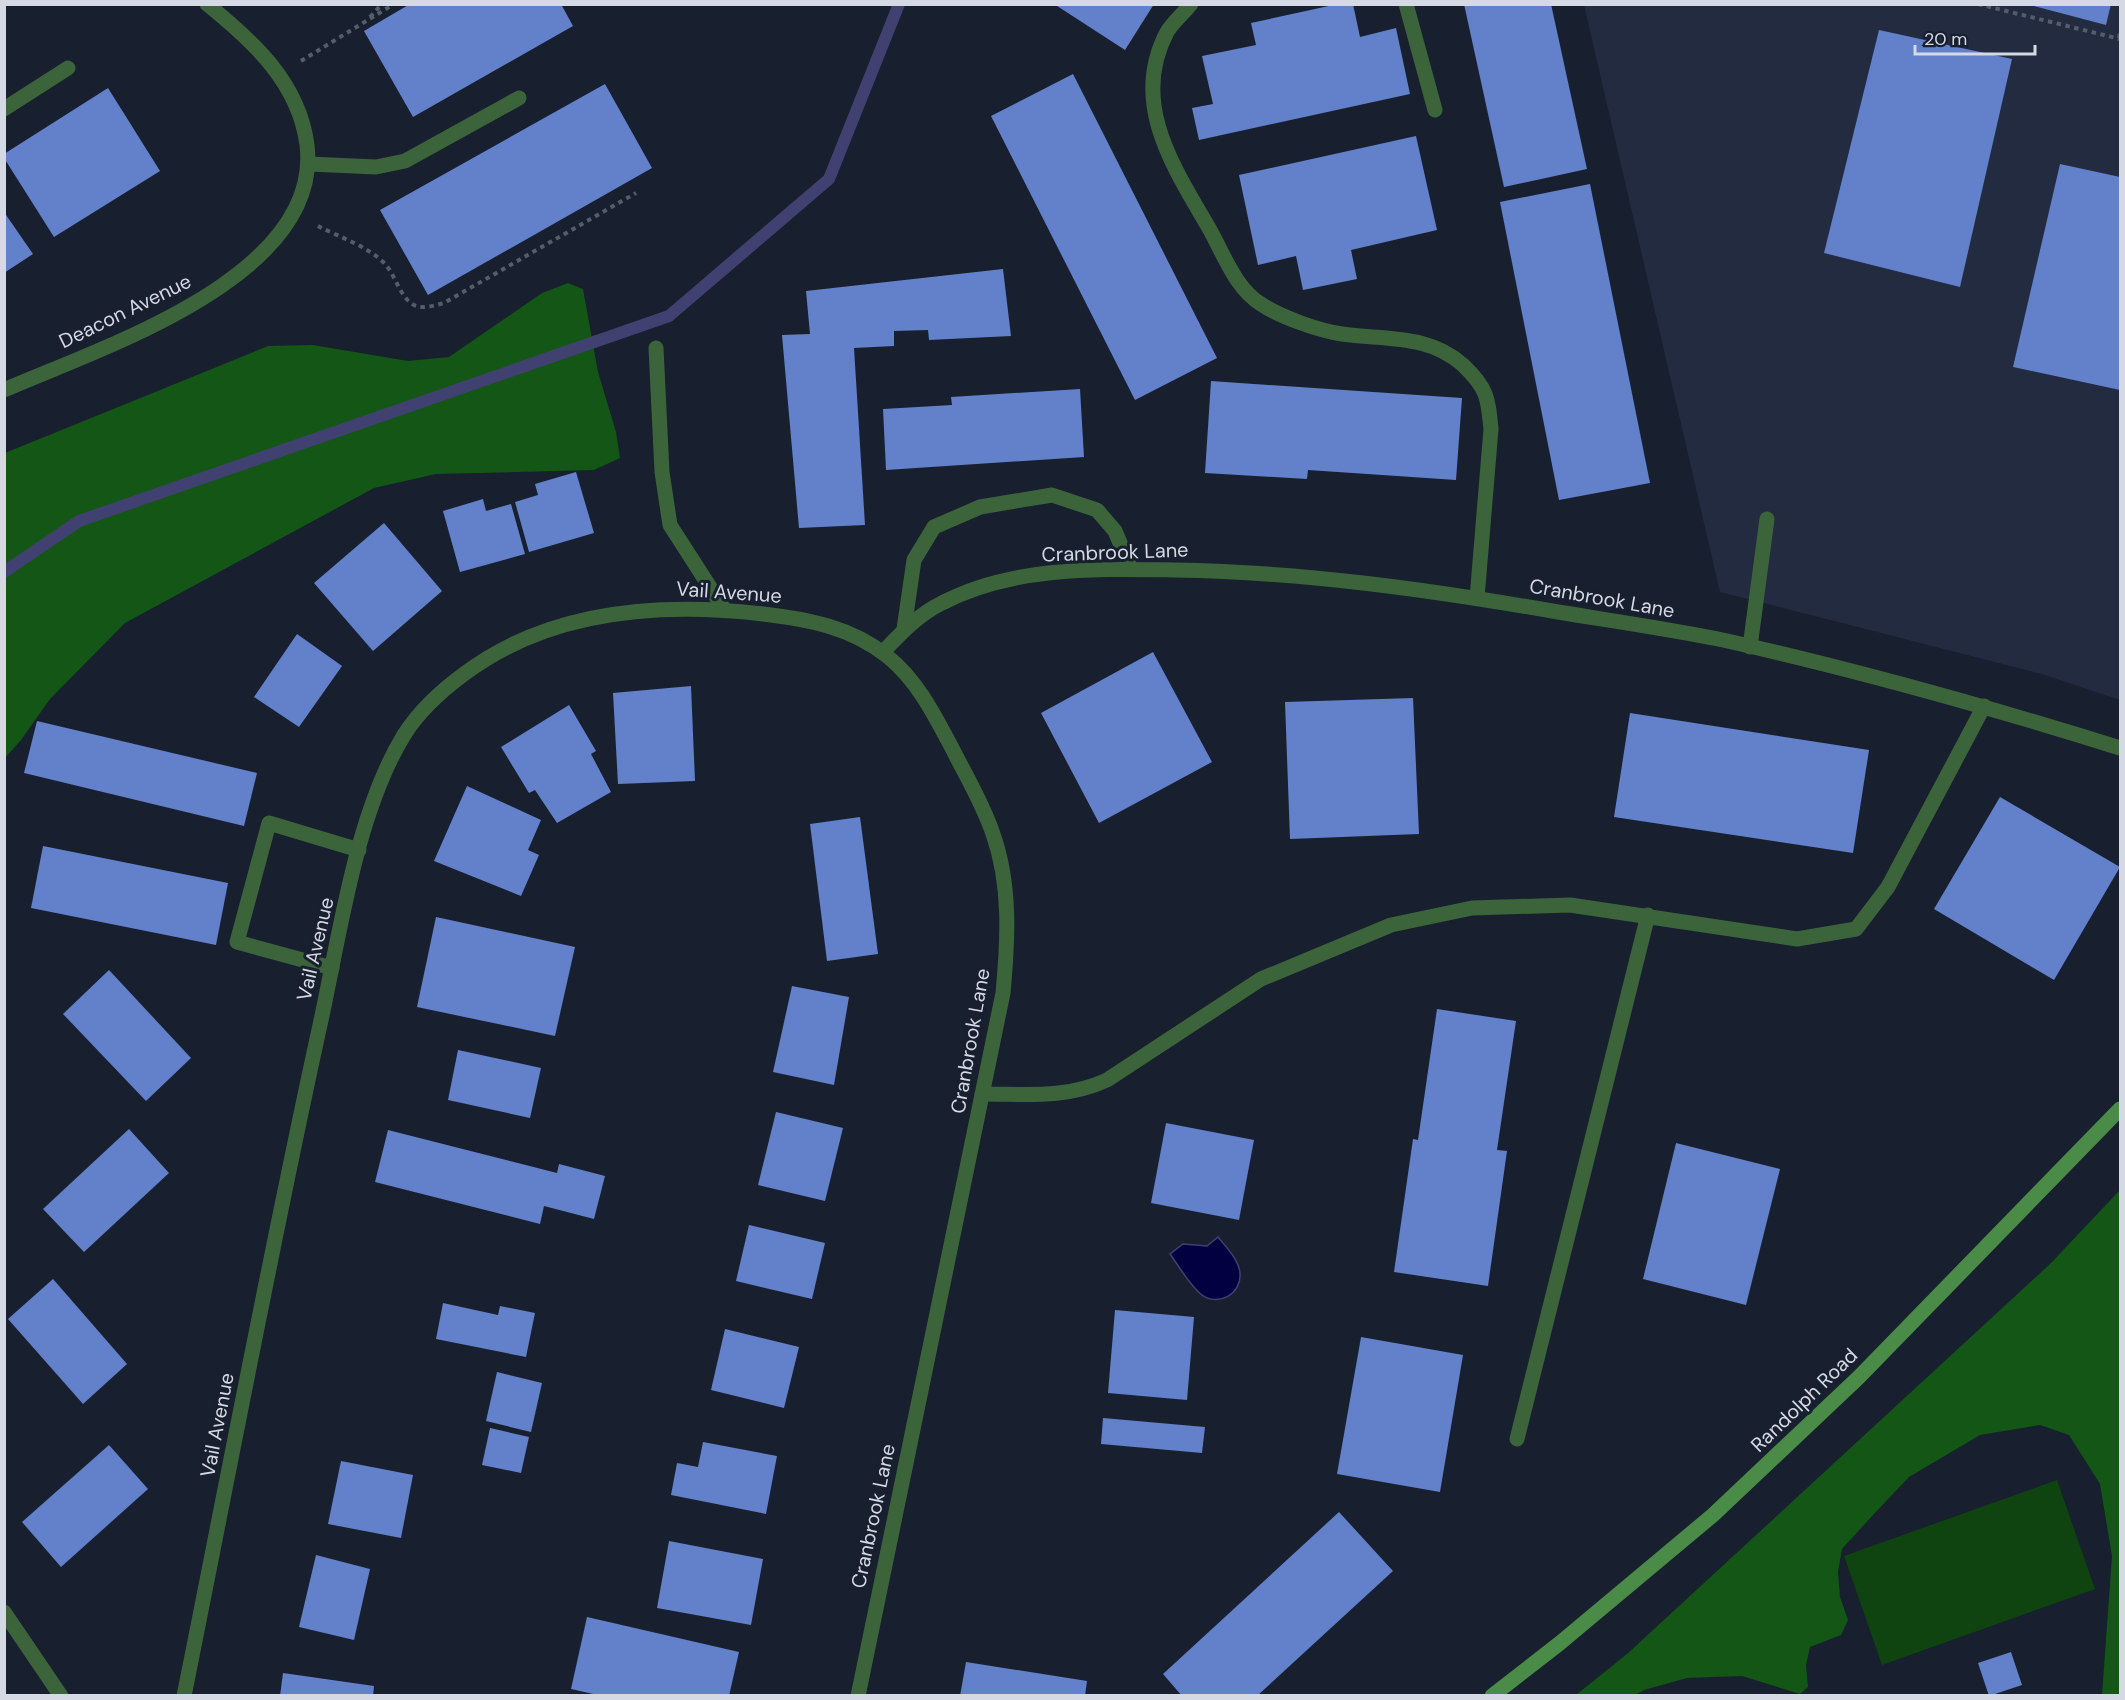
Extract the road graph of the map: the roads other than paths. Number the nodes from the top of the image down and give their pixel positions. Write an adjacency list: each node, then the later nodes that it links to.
1 (207, 4): 8 (street, Deacon Avenue)
2 (1191, 4): 13 (street)
3 (1406, 4): 7 (street)
4 (68, 68): 6 (street)
5 (519, 98): 8 (street)
6 (4, 109)
7 (1435, 110)
8 (309, 164): 10 (street, Deacon Avenue)
9 (656, 348): 14 (street)
10 (4, 390)
11 (1767, 519): 16 (street)
12 (1131, 569): 13 (street, Cranbrook Lane); 15 (street, Cranbrook Lane); 15 (street)
13 (1477, 598): 16 (street, Cranbrook Lane)
14 (724, 609): 17 (street, Vail Avenue); 20 (street, Vail Avenue)
15 (904, 629): 17 (street, Cranbrook Lane)
16 (1750, 647): 18 (street, Cranbrook Lane)
17 (883, 652): 23 (street, Cranbrook Lane)
18 (1984, 706): 19 (street, Cranbrook Lane); 21 (street)
19 (2121, 748)
20 (359, 850): 22 (street, Vail Avenue); 22 (street)
21 (1648, 915): 23 (street); 25 (street)
22 (332, 968): 28 (street, Vail Avenue)
23 (982, 1094): 29 (street, Cranbrook Lane)
24 (2121, 1109): 30 (main road, Randolph Road)
25 (1517, 1438)
26 (4, 1612): 27 (street)
27 (61, 1695)
28 (184, 1695)
29 (858, 1695)
30 (1492, 1695)

